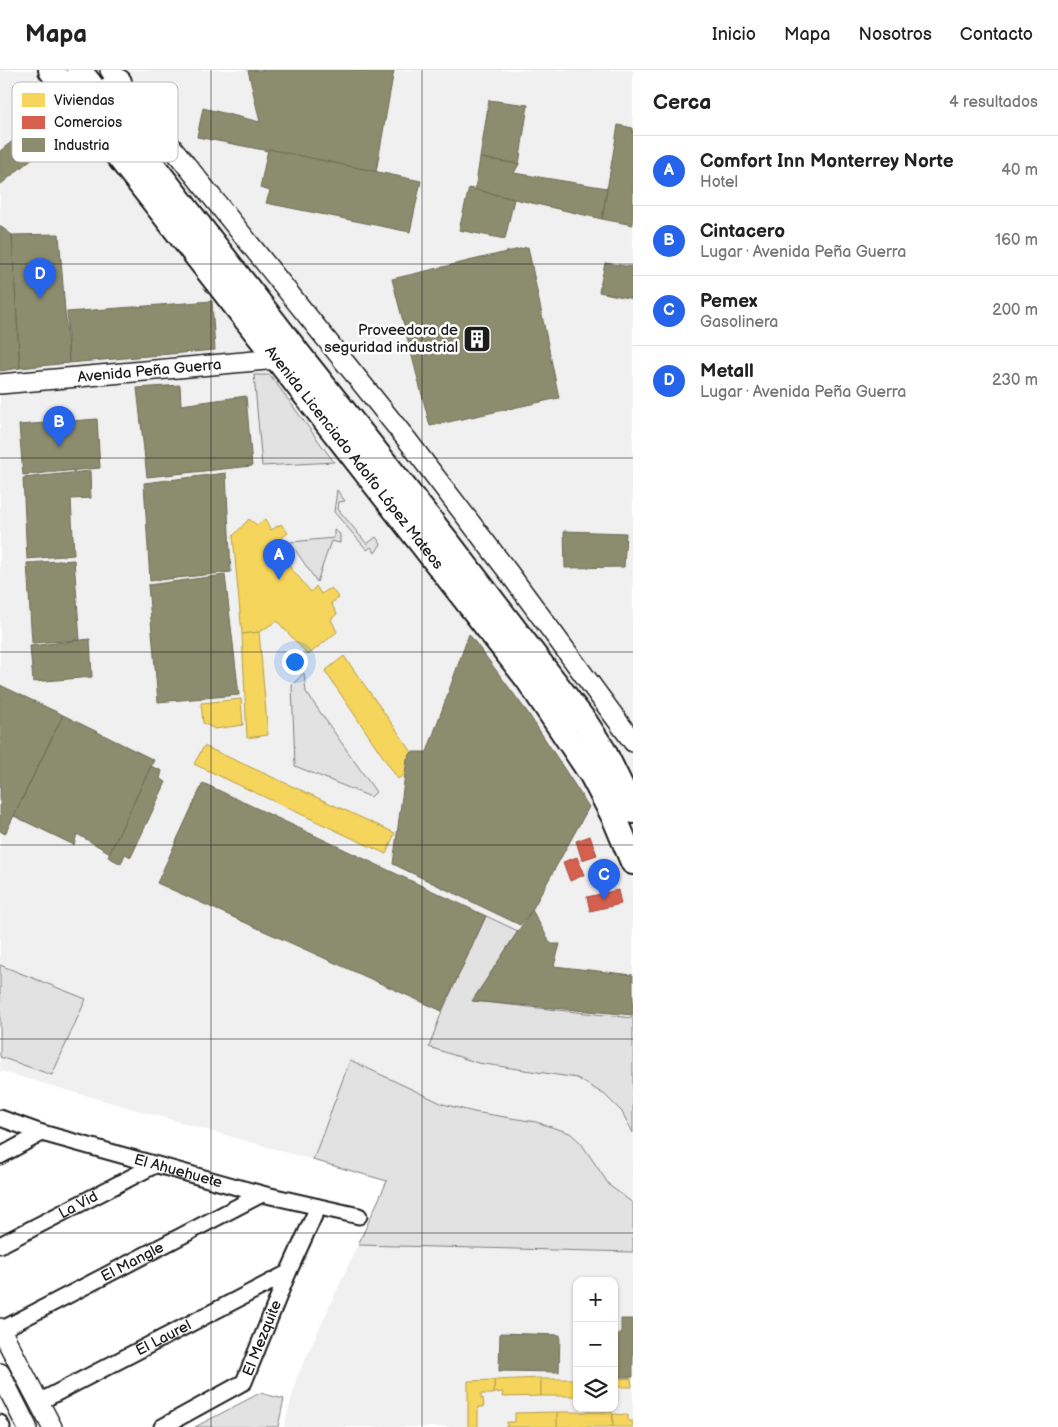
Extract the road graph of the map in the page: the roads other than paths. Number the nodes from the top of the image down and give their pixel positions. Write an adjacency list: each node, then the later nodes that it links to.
1 (50, 70): 3 (main road, Avenida Licenciado Adolfo López Mateos)
2 (79, 70): 4 (main road, Avenida Licenciado Adolfo López Mateos)
3 (60, 82)
4 (88, 82)
5 (178, 155): 10 (street)
6 (126, 162): 8 (main road, Avenida Licenciado Adolfo López Mateos)
7 (146, 162): 8 (main road, Avenida Licenciado Adolfo López Mateos)
8 (289, 358): 9 (street, Avenida Peña Guerra); 11 (main road, Avenida Licenciado Adolfo López Mateos); 14 (main road, Avenida Licenciado Adolfo López Mateos)
9 (0, 384)
10 (408, 441): 11 (street); 12 (street)
11 (381, 459): 13 (main road, Avenida Licenciado Adolfo López Mateos)
12 (633, 742)
13 (633, 811)
14 (633, 862)
15 (0, 1118): 16 (street, El Ahuehuete)
16 (42, 1133): 17 (street); 18 (street, El Ahuehuete)
17 (0, 1156)
18 (155, 1165): 19 (street, El Ahuehuete); 22 (street, La Vid)
19 (262, 1194): 20 (street, El Ahuehuete); 24 (street, El Mangle)
20 (318, 1207): 21 (street, El Ahuehuete); 23 (street, El Mezquite)
21 (359, 1216)
22 (0, 1244)
23 (288, 1273): 26 (street, El Laurel); 31 (street, El Mezquite)
24 (1, 1329): 26 (street)
25 (0, 1374): 29 (street)
26 (39, 1402): 30 (street)
27 (0, 1423): 28 (street)
28 (2, 1427)
29 (27, 1427)
30 (52, 1427)
31 (162, 1427)

